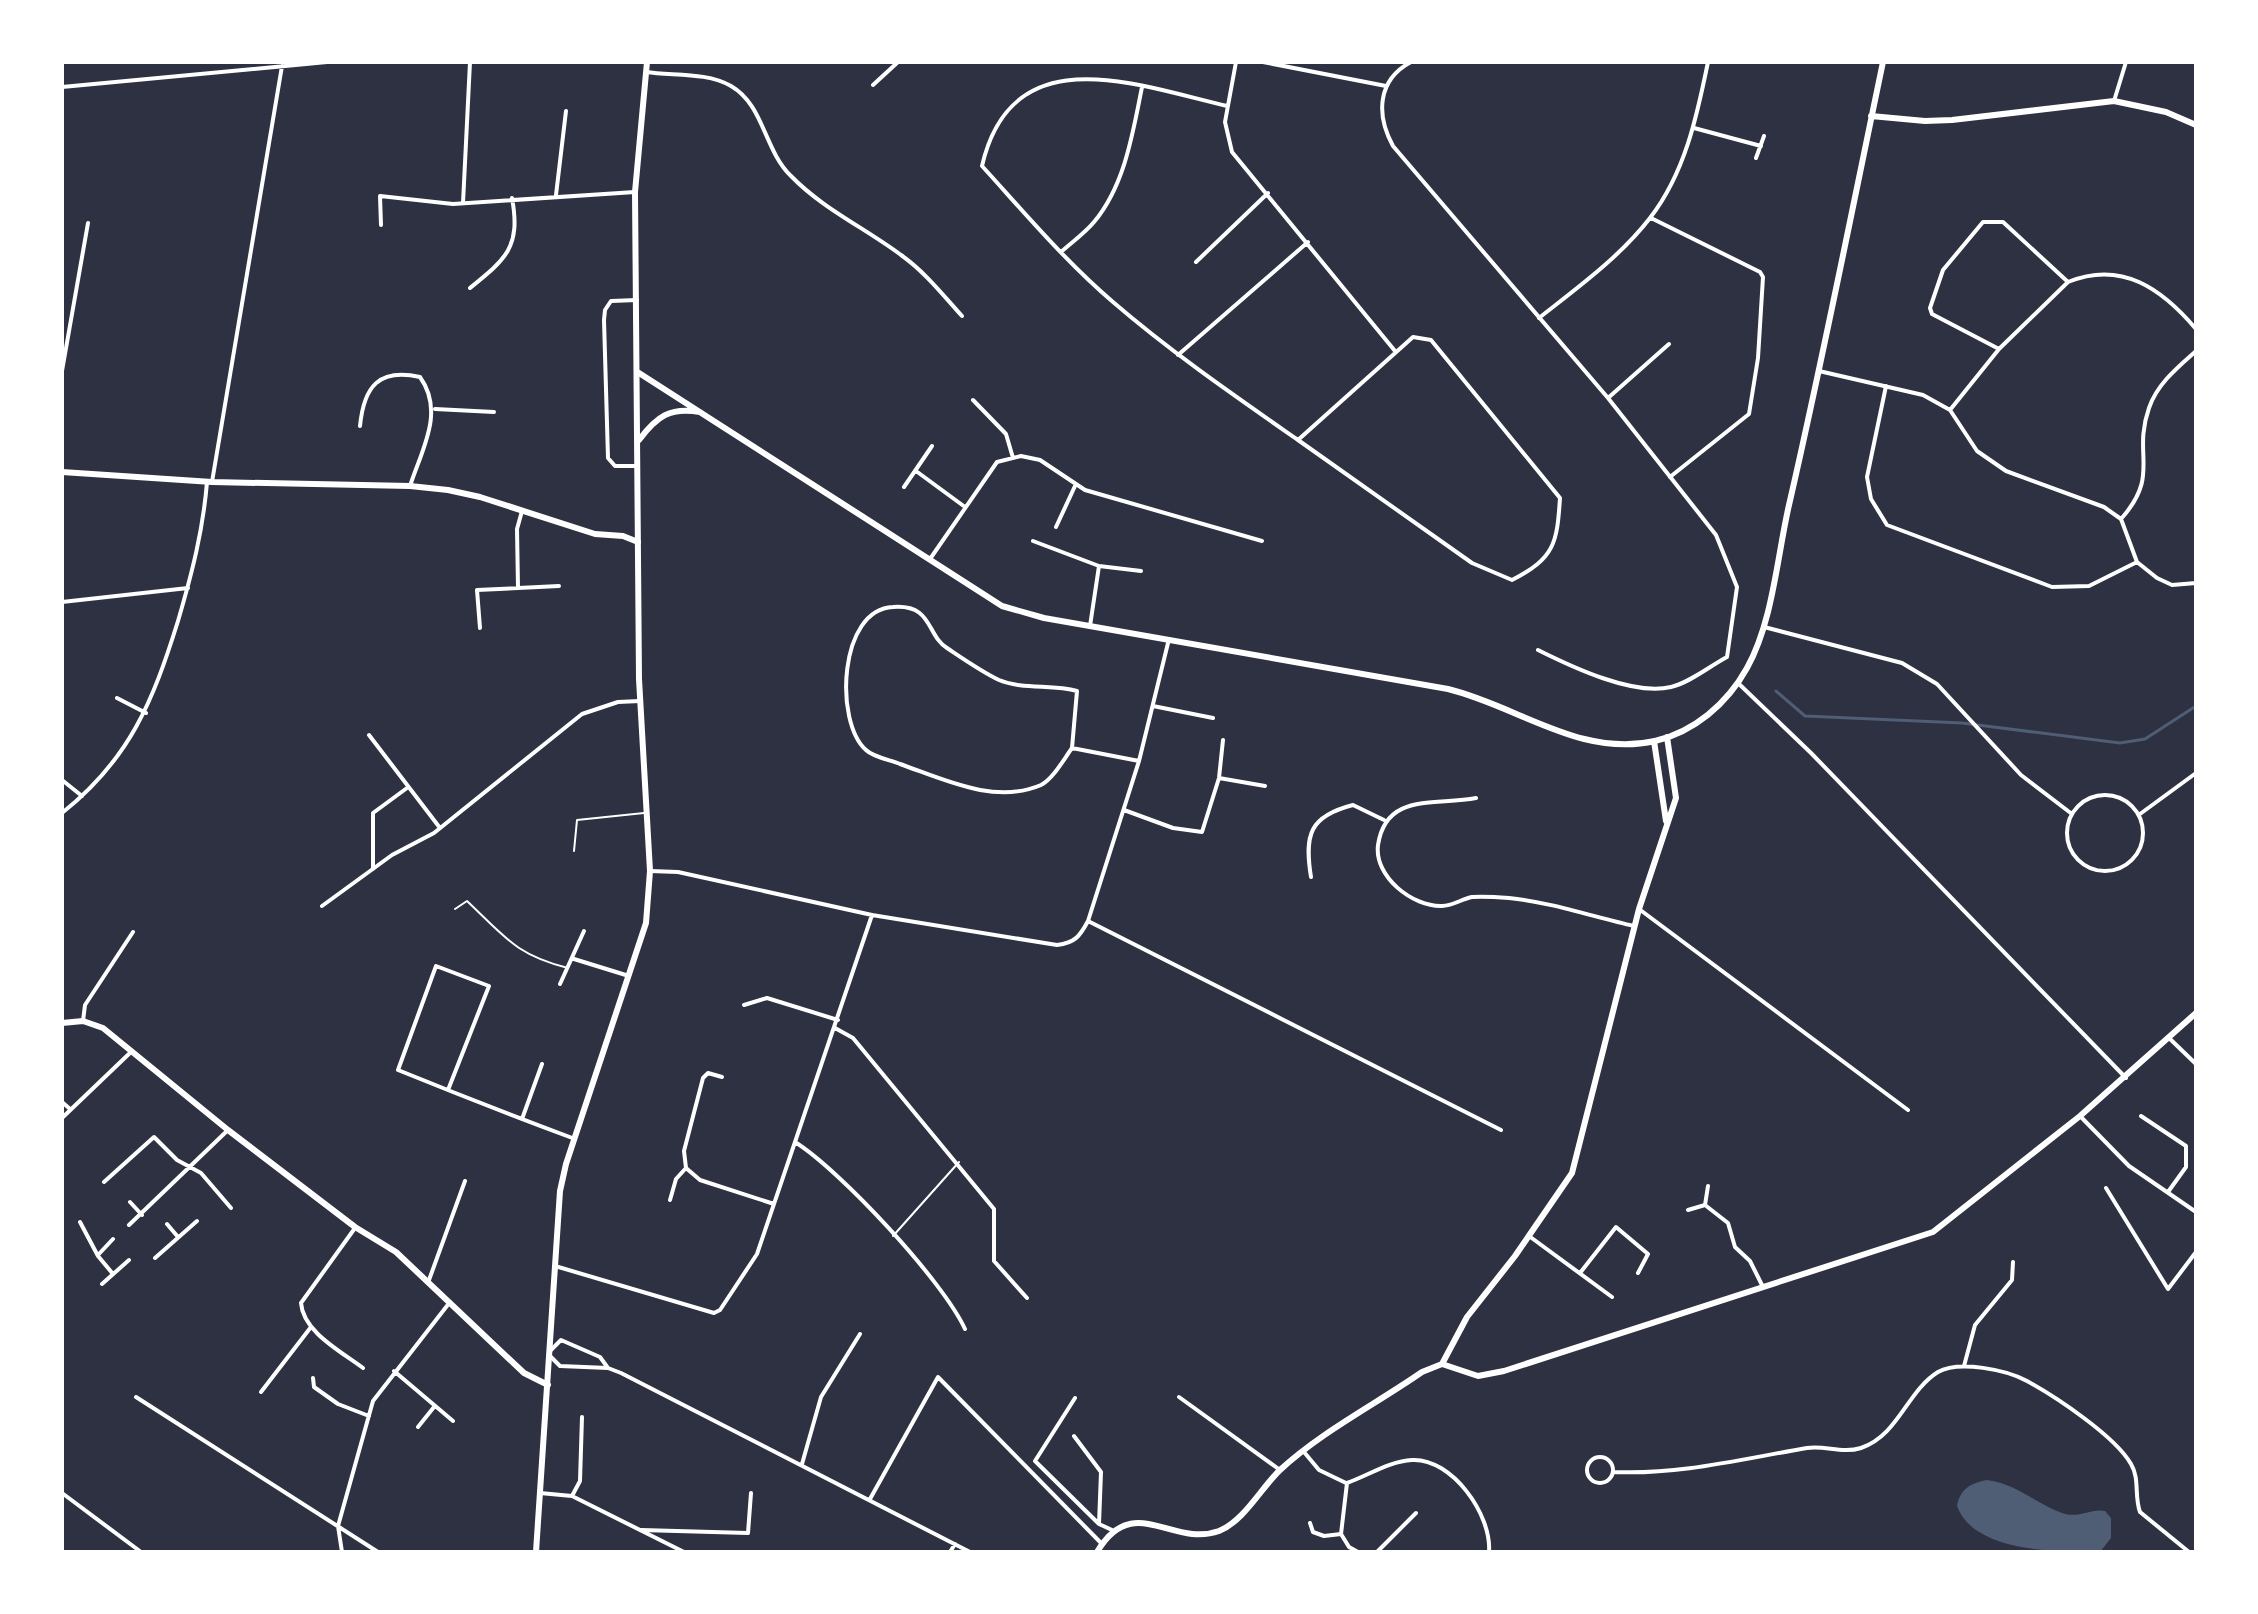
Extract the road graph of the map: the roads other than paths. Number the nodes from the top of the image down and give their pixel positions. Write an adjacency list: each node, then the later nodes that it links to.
1 (327, 62): 11 (street)
2 (470, 62): 30 (street)
3 (647, 62): 12 (street)
4 (898, 62): 13 (street)
5 (1236, 62): 18 (street)
6 (1263, 62): 14 (street)
7 (1411, 62): 14 (street)
8 (1708, 62): 22 (street)
9 (1883, 62): 20 (street)
10 (2126, 62): 17 (street)
11 (282, 66): 15 (street); 67 (street)
12 (646, 72): 26 (street); 40 (street)
13 (873, 85)
14 (1386, 86): 41 (street)
15 (62, 87)
16 (1142, 87): 18 (street); 35 (street); 35 (street)
17 (2114, 101): 20 (street); 21 (street)
18 (1227, 106): 27 (street)
19 (566, 111): 28 (street)
20 (1871, 116): 49 (street)
21 (2196, 125)
22 (1694, 128): 24 (street); 31 (street)
23 (1764, 136): 24 (street)
24 (1761, 146): 25 (street)
25 (1756, 158)
26 (635, 192): 28 (street); 39 (street)
27 (1268, 193): 34 (street); 36 (street)
28 (556, 195): 29 (street)
29 (512, 198): 30 (street); 38 (street)
30 (463, 203): 33 (street)
31 (1651, 218): 41 (street); 66 (street)
32 (88, 223): 48 (street)
33 (381, 225)
34 (1308, 242): 45 (street); 47 (street)
35 (1061, 252): 47 (street)
36 (1196, 262)
37 (2068, 282): 42 (street); 44 (street); 44 (street)
38 (470, 288)
39 (638, 300): 50 (street); 63 (street)
40 (962, 316)
41 (1539, 318): 52 (street)
42 (2196, 329)
43 (1669, 344): 52 (street)
44 (1999, 349): 55 (street)
45 (1395, 351): 60 (street); 60 (street)
46 (2196, 351): 73 (street)
47 (1178, 355): 60 (street)
48 (62, 371)
49 (1819, 371): 51 (street); 88 (street)
50 (639, 373): 57 (street); 59 (street)
51 (1886, 386): 55 (street); 79 (street)
52 (1608, 398): 66 (street)
53 (973, 400): 62 (street)
54 (435, 409): 56 (street); 58 (street); 68 (street)
55 (1950, 410): 73 (street)
56 (494, 412)
57 (703, 413): 59 (street); 78 (street)
58 (360, 426)
59 (639, 440): 63 (street)
60 (1298, 440)
61 (932, 446): 64 (street)
62 (1013, 458): 69 (street); 71 (street)
63 (640, 466): 77 (street)
64 (916, 471): 70 (street); 71 (street)
65 (62, 472): 67 (street)
66 (1670, 477): 91 (street)
67 (210, 482): 68 (street); 84 (street)
68 (410, 486): 72 (street)
69 (1075, 486): 74 (street); 76 (street)
70 (904, 487)
71 (965, 507): 78 (street)
72 (522, 511): 77 (street); 85 (street)
73 (2121, 519): 79 (street)
74 (1056, 527)
75 (1033, 541): 80 (street)
76 (1262, 541)
77 (638, 542): 94 (street)
78 (930, 559): 87 (street)
79 (2137, 562): 82 (street)
80 (1099, 566): 81 (street); 87 (street)
81 (1141, 571)
82 (2196, 583)
83 (559, 586): 85 (street)
84 (188, 588): 86 (street); 96 (street)
85 (518, 588): 89 (street)
86 (62, 602)
87 (1090, 626): 90 (street)
88 (1762, 627): 92 (street); 114 (street)
89 (480, 628)
90 (1169, 639): 95 (street); 101 (street)
91 (1538, 650)
92 (1738, 683): 99 (street); 146 (street)
93 (117, 698): 96 (street)
94 (640, 701): 113 (street); 118 (street)
95 (1153, 706): 97 (street); 103 (street)
96 (146, 713): 109 (street)
97 (1213, 718)
98 (369, 735): 108 (street)
99 (1667, 737): 101 (street); 117 (street)
100 (1223, 740): 105 (street)
101 (1654, 741): 117 (street)
102 (1072, 748): 102 (street); 103 (street)
103 (1139, 761): 111 (street)
104 (2196, 773): 115 (street)
105 (1219, 778): 107 (street); 111 (street)
106 (62, 780): 109 (street)
107 (1265, 786)
108 (407, 788): 118 (street); 120 (street)
109 (82, 796): 112 (street)
110 (1476, 798): 116 (street)
111 (1124, 810): 127 (street)
112 (62, 813)
113 (649, 813): 119 (lane); 121 (street)
114 (2072, 814): 115 (street); 115 (street)
115 (2140, 814)
116 (1384, 820): 122 (street); 128 (street)
117 (1666, 825): 125 (street)
118 (440, 828): 120 (street)
119 (574, 851)
120 (373, 869): 123 (street)
121 (650, 871): 126 (street); 133 (street)
122 (1311, 877)
123 (322, 906)
124 (455, 909): 132 (lane)
125 (1639, 909): 128 (street); 150 (street)
126 (872, 915): 127 (street); 137 (street)
127 (1088, 921): 156 (street)
128 (1634, 926): 181 (street)
129 (584, 931): 131 (street)
130 (133, 932): 138 (street)
131 (574, 959): 132 (street); 133 (street)
132 (569, 968): 134 (street)
133 (629, 976): 157 (street)
134 (560, 984)
135 (744, 1005): 137 (street)
136 (2196, 1013): 141 (street)
137 (838, 1020): 140 (street)
138 (83, 1021): 139 (street); 142 (street)
139 (62, 1023)
140 (835, 1028): 158 (street); 159 (street)
141 (2169, 1038): 144 (street); 146 (street)
142 (132, 1051): 149 (street); 155 (street)
143 (542, 1064): 154 (street)
144 (2196, 1064)
145 (722, 1077): 161 (street)
146 (2126, 1078): 151 (street)
147 (448, 1090): 147 (street); 154 (street)
148 (62, 1102): 149 (street)
149 (70, 1109): 153 (street)
150 (1908, 1110)
151 (2080, 1116): 166 (street); 195 (street)
152 (2141, 1116): 166 (street)
153 (62, 1118)
154 (522, 1119): 157 (street)
155 (228, 1130): 160 (street); 179 (street)
156 (1501, 1130)
157 (575, 1139): 189 (street)
158 (795, 1142): 169 (street); 180 (street)
159 (959, 1162): 180 (lane); 197 (street)
160 (187, 1166): 163 (street); 171 (street); 174 (street)
161 (686, 1168): 167 (street); 169 (street)
162 (465, 1181): 193 (street)
163 (104, 1182)
164 (1708, 1186): 170 (street)
165 (2106, 1188): 184 (street)
166 (2168, 1192): 173 (street)
167 (670, 1200)
168 (130, 1202): 174 (street)
169 (774, 1204): 189 (street)
170 (1705, 1205): 172 (street); 195 (street)
171 (231, 1208)
172 (1688, 1210)
173 (2196, 1212)
174 (142, 1215): 178 (street)
175 (197, 1221): 182 (street)
176 (80, 1222): 185 (street)
177 (167, 1224): 182 (street)
178 (129, 1225)
179 (355, 1227): 193 (street); 199 (street)
180 (893, 1236): 200 (street)
181 (1529, 1236): 190 (street); 203 (street)
182 (178, 1237): 186 (street)
183 (113, 1239): 185 (street)
184 (2196, 1252)
185 (98, 1256): 192 (street)
186 (155, 1258)
187 (129, 1260): 192 (street)
188 (2013, 1262): 204 (street)
189 (555, 1266): 202 (street)
190 (1580, 1273): 191 (street); 196 (street)
191 (1638, 1273)
192 (113, 1274): 194 (street)
193 (429, 1280): 198 (street)
194 (102, 1284)
195 (1763, 1287): 203 (street)
196 (1612, 1297)
197 (1027, 1298)
198 (450, 1302): 207 (street); 209 (street)
199 (311, 1327): 205 (street); 210 (street)
200 (965, 1329)
201 (860, 1334): 221 (street)
202 (547, 1354): 206 (street); 206 (street); 209 (street)
203 (1442, 1364): 220 (street)
204 (1964, 1366): 223 (street); 251 (street)
205 (363, 1368)
206 (608, 1368): 221 (street)
207 (394, 1371): 214 (street); 215 (street)
208 (313, 1378): 215 (street)
209 (548, 1385): 225 (street)
210 (261, 1392)
211 (136, 1397): 233 (street)
212 (1179, 1397): 222 (street)
213 (1075, 1398): 232 (street)
214 (435, 1406): 217 (street); 218 (street)
215 (369, 1416): 233 (street)
216 (582, 1417): 228 (street)
217 (453, 1421)
218 (418, 1427)
219 (1074, 1436): 232 (street)
220 (1304, 1452): 222 (street); 224 (street)
221 (802, 1464): 229 (street)
222 (1280, 1470): 235 (street)
223 (1614, 1472): 223 (street)
224 (1347, 1483): 236 (street); 250 (street)
225 (540, 1493): 228 (street); 243 (street)
226 (751, 1493): 234 (street)
227 (63, 1496): 239 (street)
228 (572, 1496): 234 (street)
229 (870, 1499): 237 (street); 238 (street)
230 (1416, 1513): 249 (street)
231 (1310, 1523): 236 (street)
232 (1099, 1524): 235 (street)
233 (338, 1526): 241 (street); 242 (street)
234 (638, 1530): 244 (street)
235 (1112, 1530): 238 (street)
236 (1341, 1534): 248 (street)
237 (955, 1544): 245 (street); 246 (street)
238 (1102, 1544): 247 (street)
239 (133, 1550): 240 (street)
240 (141, 1552)
241 (342, 1552)
242 (378, 1552)
243 (536, 1552)
244 (684, 1552)
245 (950, 1552)
246 (970, 1552)
247 (1097, 1552)
248 (1358, 1552)
249 (1377, 1552)
250 (1489, 1552)
251 (2189, 1552)

